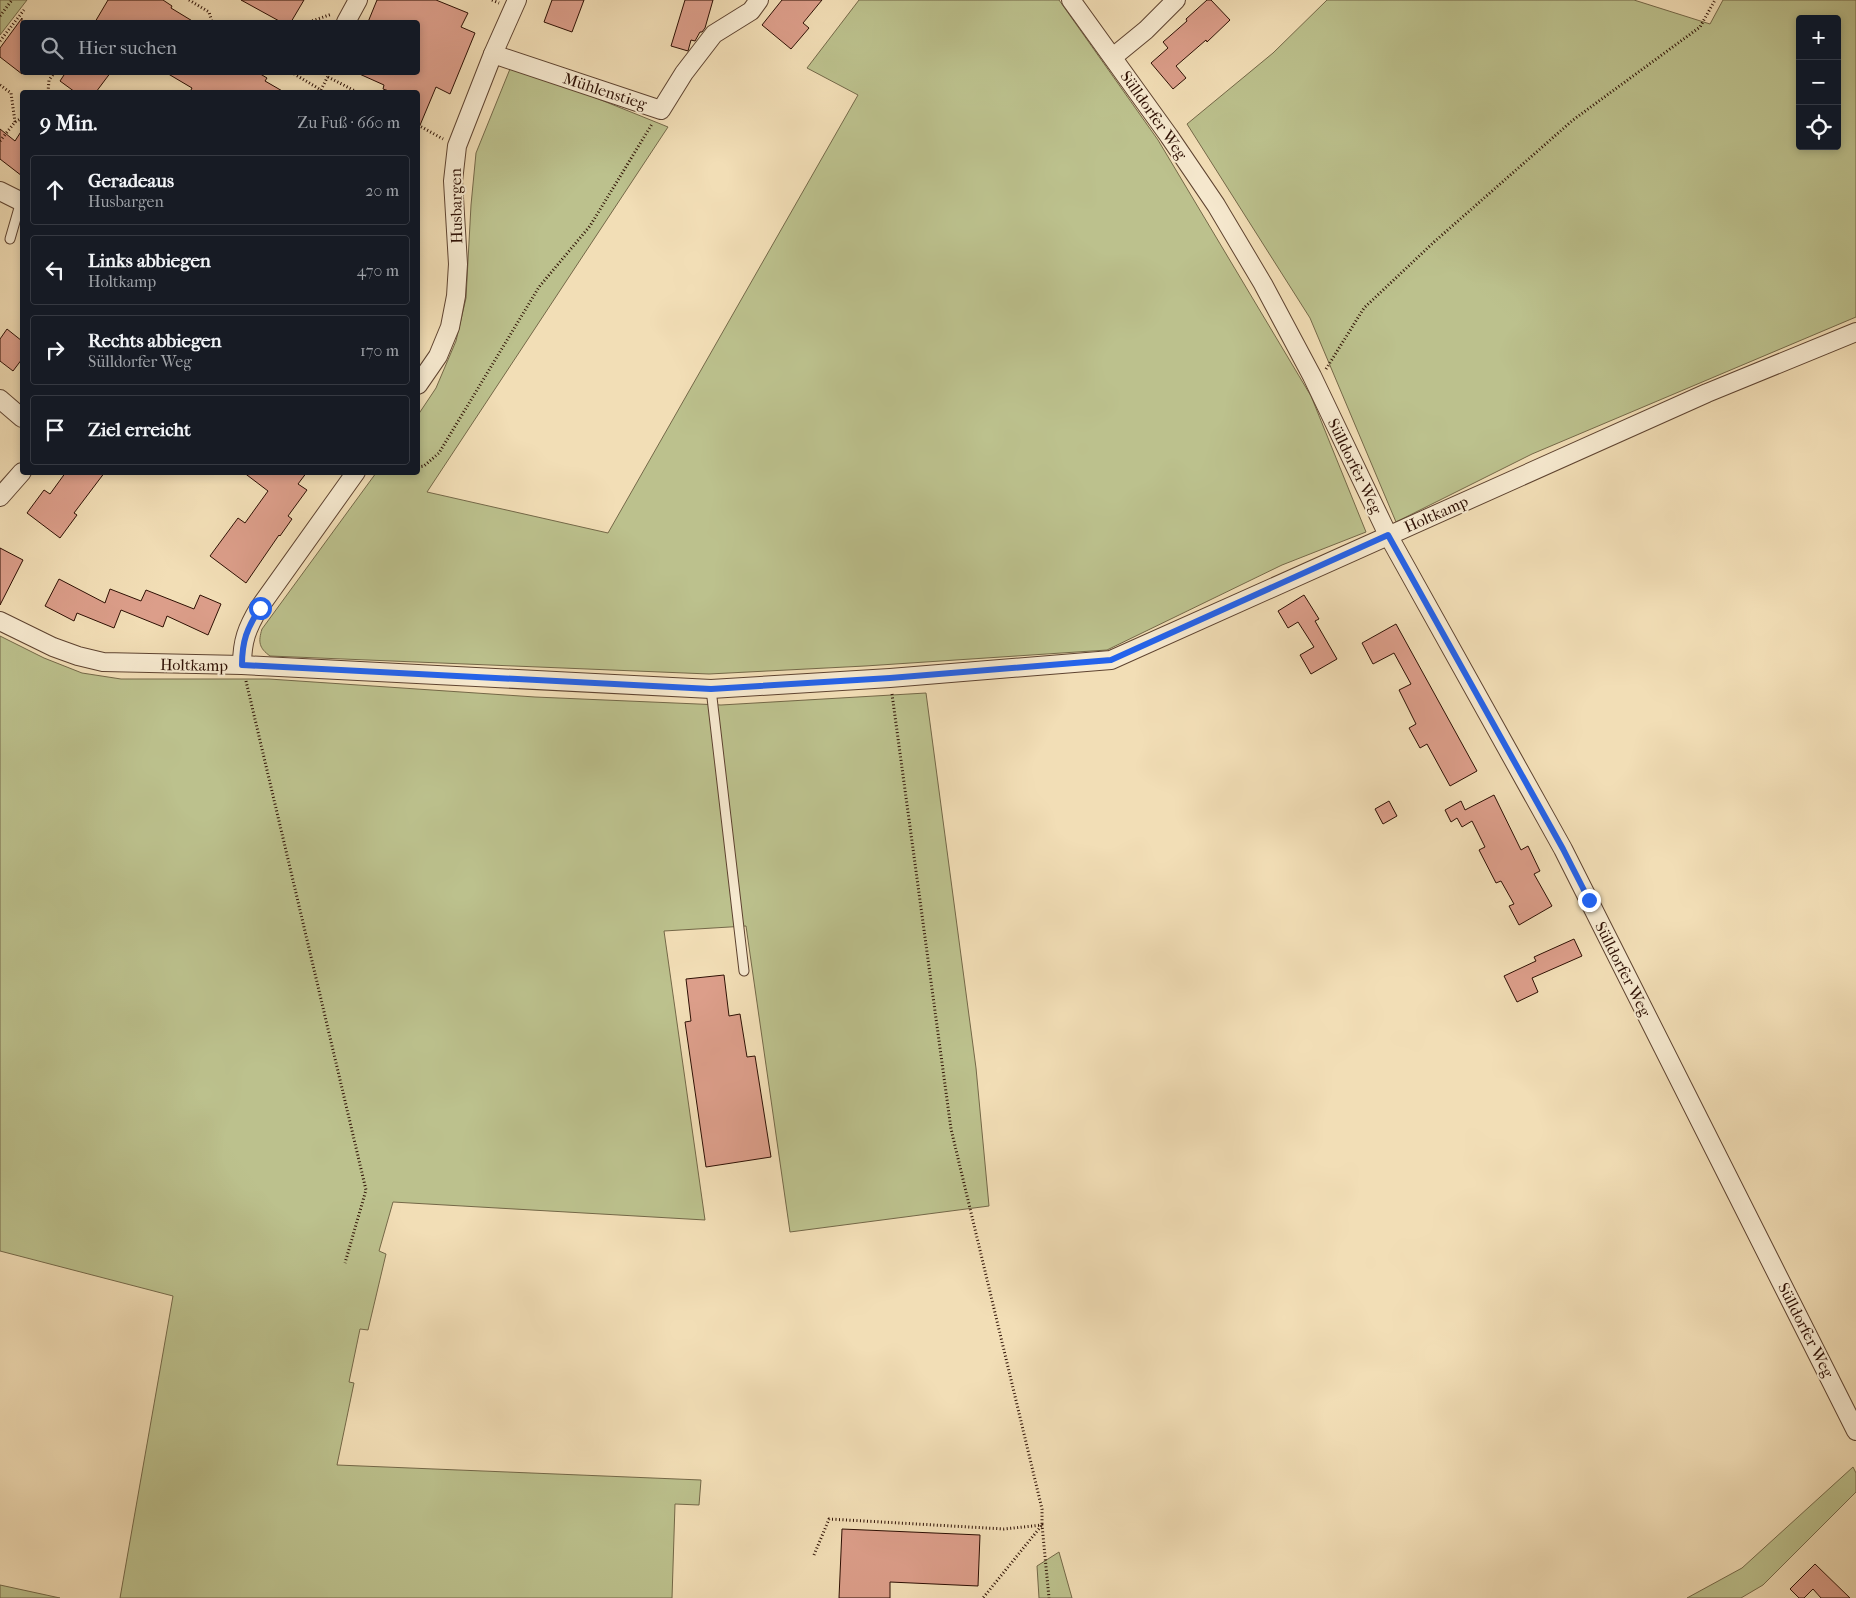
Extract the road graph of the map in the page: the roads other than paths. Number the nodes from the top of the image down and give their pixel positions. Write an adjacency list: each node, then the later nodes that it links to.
1 (358, 0): 6 (street)
2 (517, 0): 7 (street, Husbargen)
3 (759, 0): 7 (street, Mühlenstieg)
4 (1071, 0): 8 (street, Sülldorfer Weg)
5 (1176, 0): 8 (street)
6 (347, 20)
7 (493, 54): 14 (street, Husbargen)
8 (1113, 57): 20 (street, Sülldorfer Weg)
9 (0, 190): 10 (street)
10 (20, 200)
11 (20, 207): 12 (lane)
12 (10, 239)
13 (1856, 332): 20 (street, Holtkamp)
14 (420, 382)
15 (0, 400): 16 (street)
16 (20, 416)
17 (20, 474): 19 (street)
18 (354, 475): 22 (street)
19 (0, 497)
20 (1388, 535): 23 (street, Holtkamp); 25 (street, Sülldorfer Weg)
21 (0, 621): 22 (street, Holtkamp)
22 (242, 665): 23 (street, Holtkamp)
23 (711, 689): 24 (lane)
24 (744, 971)
25 (1856, 1430)

